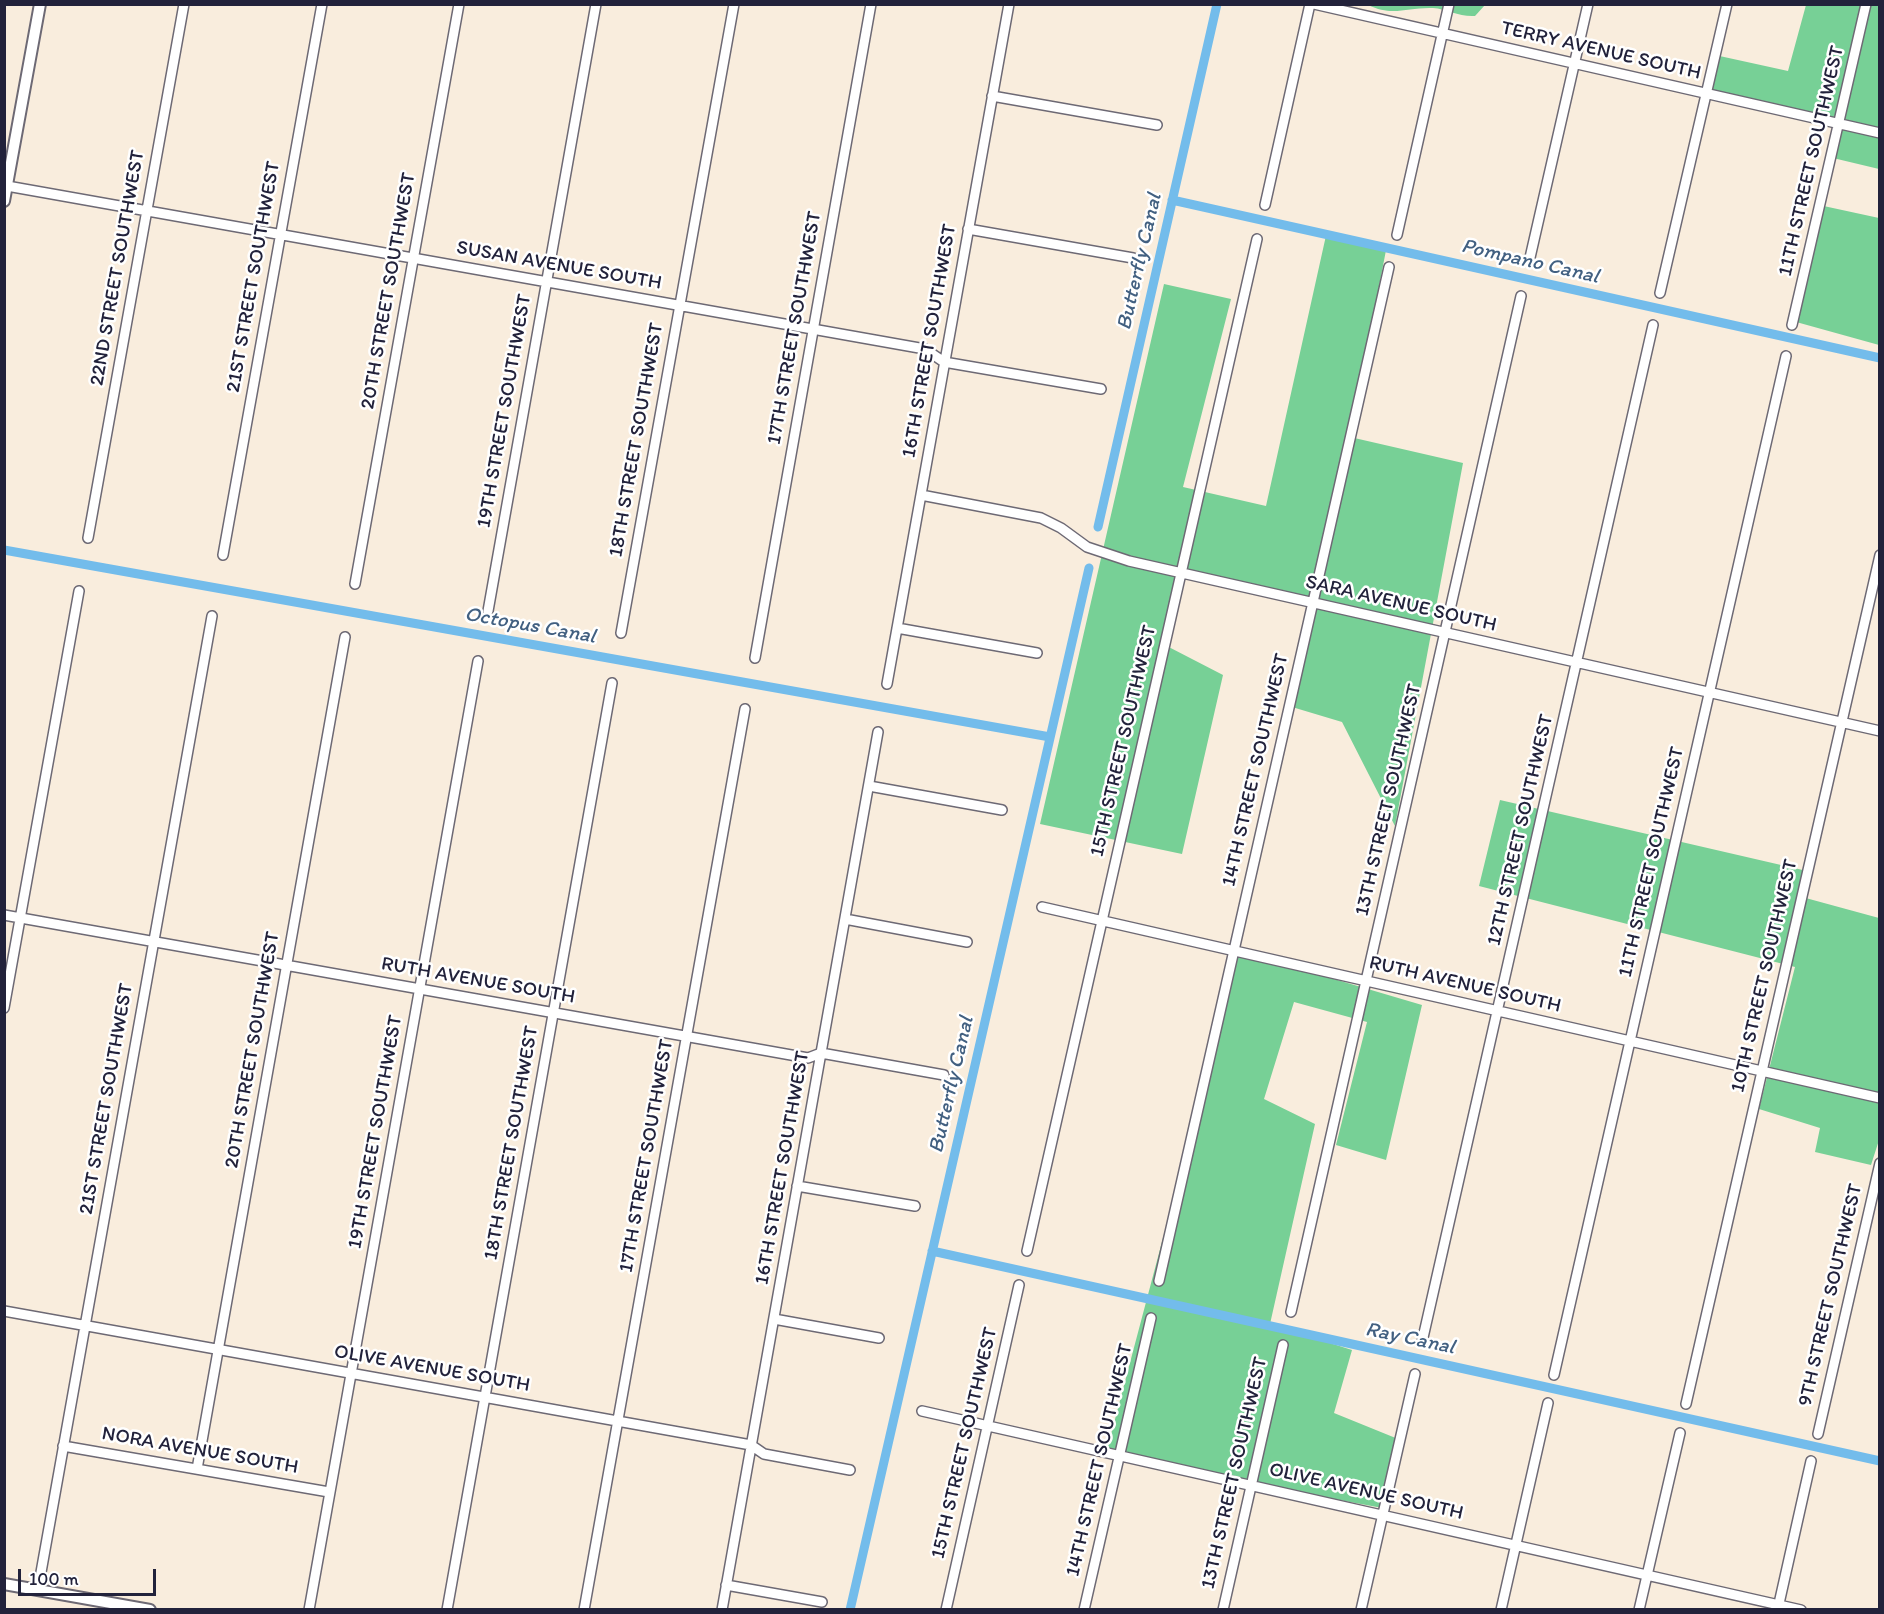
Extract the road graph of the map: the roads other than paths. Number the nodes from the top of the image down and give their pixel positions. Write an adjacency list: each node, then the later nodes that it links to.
1 (40, 4): 21 (street)
2 (184, 4): 24 (street, 22ND STREET SOUTHWEST)
3 (322, 4): 26 (street, 21ST STREET SOUTHWEST)
4 (459, 4): 29 (street, 20TH STREET SOUTHWEST)
5 (596, 4): 33 (street, 19TH STREET SOUTHWEST)
6 (734, 4): 36 (street, 18TH STREET SOUTHWEST)
7 (872, 4): 39 (street, 17TH STREET SOUTHWEST)
8 (1009, 4): 17 (street, 16TH STREET SOUTHWEST)
9 (1312, 4): 14 (street, TERRY AVENUE SOUTH); 23 (street)
10 (1449, 4): 14 (street)
11 (1588, 4): 15 (street)
12 (1726, 4): 16 (street)
13 (1866, 4): 18 (street, 11TH STREET SOUTHWEST)
14 (1443, 34): 15 (street, TERRY AVENUE SOUTH); 27 (street)
15 (1574, 63): 16 (street, TERRY AVENUE SOUTH); 31 (street)
16 (1706, 94): 18 (street, TERRY AVENUE SOUTH); 34 (street)
17 (992, 96): 19 (street); 25 (street, 16TH STREET SOUTHWEST)
18 (1839, 124): 20 (street, TERRY AVENUE SOUTH); 38 (street, 11TH STREET SOUTHWEST)
19 (1157, 125)
20 (1880, 133)
21 (7, 186): 22 (street); 24 (street, SUSAN AVENUE SOUTH)
22 (4, 201)
23 (1265, 205)
24 (147, 210): 26 (street, SUSAN AVENUE SOUTH); 44 (street, 22ND STREET SOUTHWEST)
25 (968, 229): 30 (street); 41 (street, 16TH STREET SOUTHWEST)
26 (280, 234): 29 (street, SUSAN AVENUE SOUTH); 45 (street, 21ST STREET SOUTHWEST)
27 (1397, 235)
28 (1257, 239): 47 (street, 15TH STREET SOUTHWEST)
29 (413, 258): 33 (street, SUSAN AVENUE SOUTH); 48 (street, 20TH STREET SOUTHWEST)
30 (1132, 258)
31 (1529, 262)
32 (1389, 267): 50 (street, 14TH STREET SOUTHWEST)
33 (546, 282): 36 (street, SUSAN AVENUE SOUTH); 51 (street, 19TH STREET SOUTHWEST)
34 (1660, 293)
35 (1521, 296): 55 (street, 13TH STREET SOUTHWEST)
36 (680, 306): 39 (street, SUSAN AVENUE SOUTH); 54 (street, 18TH STREET SOUTHWEST)
37 (1653, 325): 60 (street, 12TH STREET SOUTHWEST)
38 (1792, 325)
39 (813, 330): 41 (street, SUSAN AVENUE SOUTH); 58 (street, 17TH STREET SOUTHWEST)
40 (1786, 357): 63 (street, 11TH STREET SOUTHWEST)
41 (944, 362): 42 (street, SUSAN AVENUE SOUTH); 43 (street, 16TH STREET SOUTHWEST)
42 (1101, 389)
43 (921, 495): 47 (street, SARA AVENUE SOUTH); 53 (street, 16TH STREET SOUTHWEST)
44 (88, 538)
45 (223, 555)
46 (1880, 555): 65 (street, 10TH STREET SOUTHWEST)
47 (1182, 572): 50 (street, SARA AVENUE SOUTH); 74 (street, 15TH STREET SOUTHWEST)
48 (355, 584)
49 (79, 591): 72 (street)
50 (1313, 602): 55 (street, SARA AVENUE SOUTH); 77 (street, 14TH STREET SOUTHWEST)
51 (488, 611)
52 (212, 616): 75 (street, 21ST STREET SOUTHWEST)
53 (897, 628): 57 (street); 62 (street, 16TH STREET SOUTHWEST)
54 (621, 633)
55 (1445, 633): 60 (street, SARA AVENUE SOUTH); 79 (street, 13TH STREET SOUTHWEST)
56 (345, 637): 78 (street, 20TH STREET SOUTHWEST)
57 (1037, 653)
58 (755, 658)
59 (478, 661): 80 (street, 19TH STREET SOUTHWEST)
60 (1577, 662): 63 (street, SARA AVENUE SOUTH); 82 (street, 12TH STREET SOUTHWEST)
61 (612, 683): 83 (street, 18TH STREET SOUTHWEST)
62 (887, 684)
63 (1709, 692): 65 (street, SARA AVENUE SOUTH); 85 (street, 11TH STREET SOUTHWEST)
64 (745, 709): 84 (street, 17TH STREET SOUTHWEST)
65 (1841, 722): 66 (street, SARA AVENUE SOUTH); 87 (street, 10TH STREET SOUTHWEST)
66 (1880, 731)
67 (878, 732): 68 (street, 16TH STREET SOUTHWEST)
68 (869, 786): 69 (street); 73 (street, 16TH STREET SOUTHWEST)
69 (1002, 810)
70 (1042, 907): 74 (street, RUTH AVENUE SOUTH)
71 (4, 915): 72 (street, RUTH AVENUE SOUTH)
72 (21, 918): 75 (street, RUTH AVENUE SOUTH); 81 (street)
73 (845, 919): 76 (street); 86 (street, 16TH STREET SOUTHWEST)
74 (1102, 921): 77 (street, RUTH AVENUE SOUTH); 93 (street, 15TH STREET SOUTHWEST)
75 (153, 941): 78 (street, RUTH AVENUE SOUTH); 100 (street, 21ST STREET SOUTHWEST)
76 (967, 942)
77 (1233, 952): 79 (street, RUTH AVENUE SOUTH); 94 (street, 14TH STREET SOUTHWEST)
78 (287, 965): 80 (street, RUTH AVENUE SOUTH); 104 (street, 20TH STREET SOUTHWEST)
79 (1366, 981): 82 (street, RUTH AVENUE SOUTH); 97 (street, 13TH STREET SOUTHWEST)
80 (420, 989): 83 (street, RUTH AVENUE SOUTH); 105 (street, 19TH STREET SOUTHWEST)
81 (4, 1008)
82 (1498, 1011): 85 (street, RUTH AVENUE SOUTH); 102 (street, 12TH STREET SOUTHWEST)
83 (554, 1013): 84 (street, RUTH AVENUE SOUTH); 108 (street, 18TH STREET SOUTHWEST)
84 (687, 1037): 86 (street, RUTH AVENUE SOUTH); 112 (street, 17TH STREET SOUTHWEST)
85 (1630, 1041): 87 (street, RUTH AVENUE SOUTH); 107 (street, 11TH STREET SOUTHWEST)
86 (821, 1053): 88 (street, RUTH AVENUE SOUTH); 91 (street, 16TH STREET SOUTHWEST)
87 (1761, 1071): 89 (street, RUTH AVENUE SOUTH); 110 (street, 10TH STREET SOUTHWEST)
88 (944, 1075)
89 (1880, 1098)
90 (1880, 1163): 115 (street, 9TH STREET SOUTHWEST)
91 (797, 1186): 92 (street); 99 (street, 16TH STREET SOUTHWEST)
92 (915, 1206)
93 (1027, 1251)
94 (1159, 1281)
95 (1019, 1285): 113 (street, 15TH STREET SOUTHWEST)
96 (4, 1311): 100 (street, OLIVE AVENUE SOUTH)
97 (1291, 1312)
98 (1151, 1318): 118 (street, 14TH STREET SOUTHWEST)
99 (774, 1319): 101 (street); 116 (street, 16TH STREET SOUTHWEST)
100 (85, 1326): 104 (street, OLIVE AVENUE SOUTH); 117 (street, 21ST STREET SOUTHWEST)
101 (879, 1338)
102 (1422, 1342)
103 (1283, 1345): 122 (street, 13TH STREET SOUTHWEST)
104 (218, 1350): 105 (street, OLIVE AVENUE SOUTH); 120 (street, 20TH STREET SOUTHWEST)
105 (351, 1373): 108 (street, OLIVE AVENUE SOUTH); 123 (street, 19TH STREET SOUTHWEST)
106 (1415, 1374): 124 (street)
107 (1554, 1375)
108 (485, 1397): 112 (street, OLIVE AVENUE SOUTH); 134 (street, 18TH STREET SOUTHWEST)
109 (1548, 1402): 125 (street)
110 (1686, 1404)
111 (922, 1411): 113 (street, OLIVE AVENUE SOUTH)
112 (618, 1420): 116 (street, OLIVE AVENUE SOUTH); 135 (street, 17TH STREET SOUTHWEST)
113 (987, 1425): 118 (street, OLIVE AVENUE SOUTH); 137 (street, 15TH STREET SOUTHWEST)
114 (1680, 1433): 126 (street)
115 (1818, 1434)
116 (751, 1445): 121 (street, OLIVE AVENUE SOUTH); 128 (street, 16TH STREET SOUTHWEST)
117 (63, 1446): 120 (street, NORA AVENUE SOUTH); 129 (street, 21ST STREET SOUTHWEST)
118 (1119, 1455): 122 (street, OLIVE AVENUE SOUTH); 138 (street, 14TH STREET SOUTHWEST)
119 (1811, 1461): 131 (street)
120 (197, 1469): 123 (street, NORA AVENUE SOUTH)
121 (850, 1470)
122 (1251, 1485): 124 (street, OLIVE AVENUE SOUTH); 139 (street, 13TH STREET SOUTHWEST)
123 (329, 1492): 133 (street, 19TH STREET SOUTHWEST)
124 (1383, 1515): 125 (street, OLIVE AVENUE SOUTH); 140 (street)
125 (1516, 1545): 126 (street, OLIVE AVENUE SOUTH); 141 (street)
126 (1647, 1575): 131 (street, OLIVE AVENUE SOUTH); 142 (street)
127 (4, 1584): 129 (street)
128 (726, 1585): 130 (street); 136 (street, 16TH STREET SOUTHWEST)
129 (38, 1589): 132 (street)
130 (822, 1602)
131 (1779, 1607): 143 (street, OLIVE AVENUE SOUTH)
132 (150, 1610)
133 (309, 1610)
134 (447, 1610)
135 (584, 1610)
136 (722, 1610)
137 (946, 1610)
138 (1084, 1610)
139 (1223, 1610)
140 (1361, 1610)
141 (1501, 1610)
142 (1639, 1610)
143 (1802, 1610)

